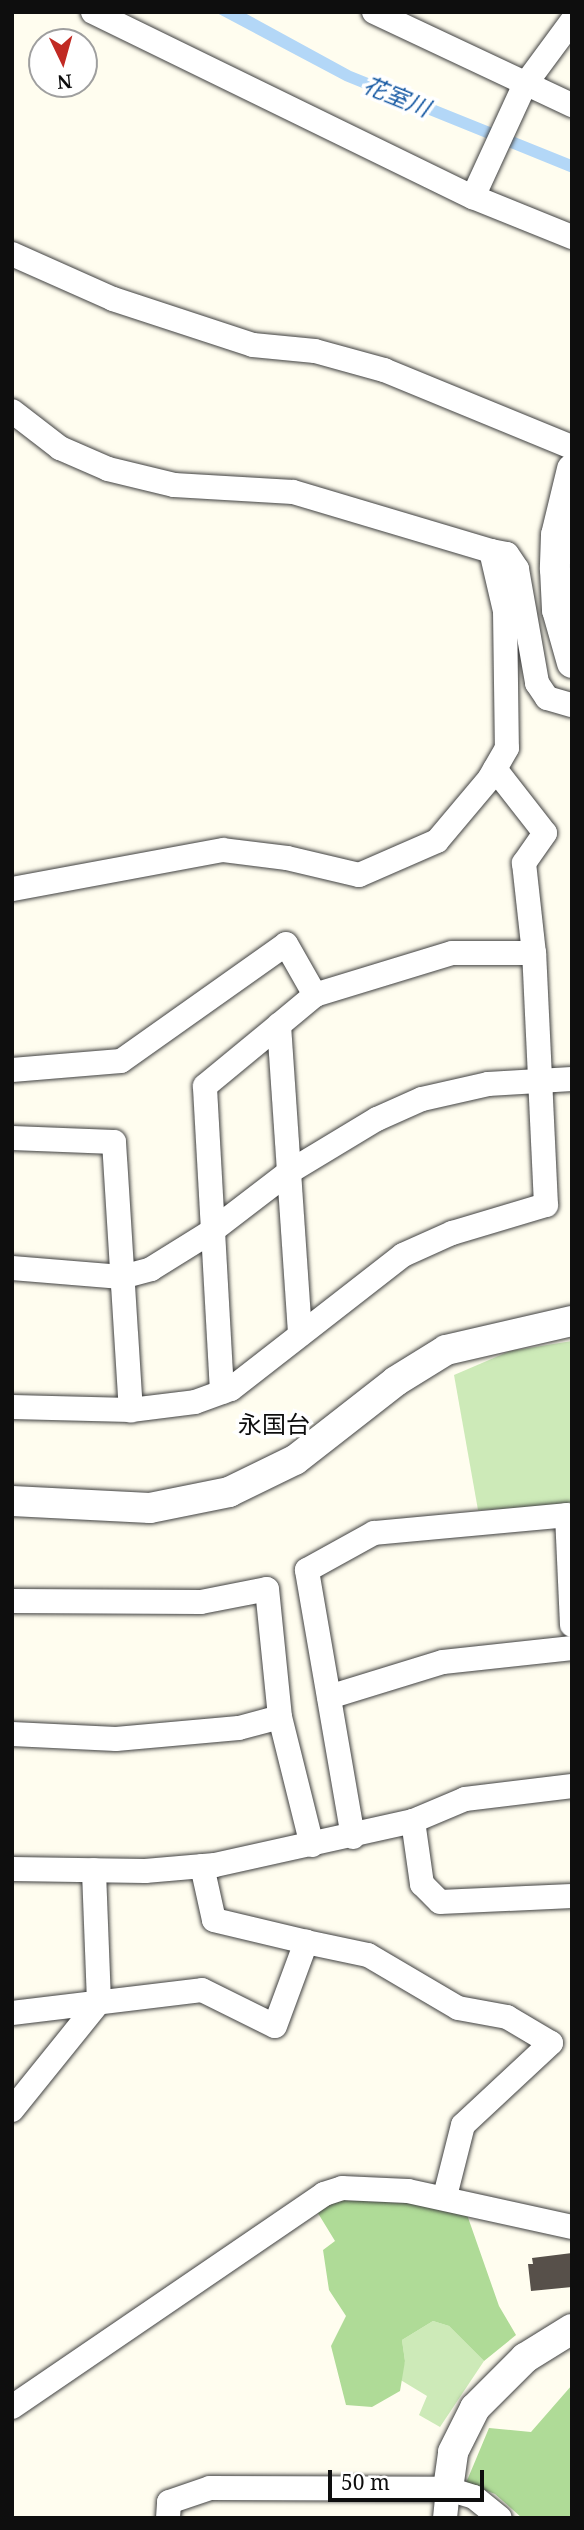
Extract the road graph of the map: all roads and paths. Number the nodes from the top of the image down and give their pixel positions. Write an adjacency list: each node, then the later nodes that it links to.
1 (93, 12): 6 (street)
2 (374, 12): 4 (street)
3 (572, 21): 4 (street)
4 (522, 90): 5 (street); 6 (street)
5 (572, 105)
6 (475, 191): 7 (street)
7 (572, 237)
8 (12, 254): 10 (street)
9 (12, 411): 12 (street)
10 (572, 447)
11 (572, 469): 13 (street)
12 (491, 551): 14 (street); 15 (street)
13 (572, 663)
14 (572, 705)
15 (495, 769): 16 (street); 17 (street)
16 (12, 888)
17 (534, 953): 18 (street); 22 (street)
18 (315, 995): 19 (street); 20 (street)
19 (279, 1025): 24 (street); 25 (street)
20 (12, 1070)
21 (572, 1079): 22 (street)
22 (543, 1080): 24 (street); 29 (street)
23 (12, 1138): 27 (street)
24 (289, 1172): 25 (street); 29 (street)
25 (212, 1231): 27 (street); 30 (street)
26 (12, 1268): 27 (street)
27 (122, 1277): 32 (street)
28 (572, 1321): 33 (street)
29 (300, 1334): 30 (street)
30 (222, 1392): 32 (street)
31 (12, 1407): 32 (street)
32 (131, 1410)
33 (12, 1501)
34 (12, 1601): 38 (street)
35 (572, 1626): 37 (street)
36 (572, 1648): 37 (street)
37 (329, 1697): 42 (street)
38 (280, 1717): 39 (street); 43 (street)
39 (12, 1734)
40 (572, 1787): 41 (street)
41 (413, 1821): 42 (street); 47 (street)
42 (353, 1837): 43 (street)
43 (312, 1845): 44 (street)
44 (202, 1866): 46 (street); 48 (street)
45 (12, 1869): 46 (street)
46 (94, 1870): 49 (street)
47 (572, 1896)
48 (306, 1942): 49 (street); 52 (street)
49 (99, 2002): 50 (street); 51 (street)
50 (12, 2013)
51 (12, 2110)
52 (445, 2196): 53 (street); 55 (street)
53 (572, 2227)
54 (572, 2329): 56 (street)
55 (12, 2407)
56 (447, 2503): 57 (street); 58 (street)
57 (168, 2518)
58 (499, 2518)

